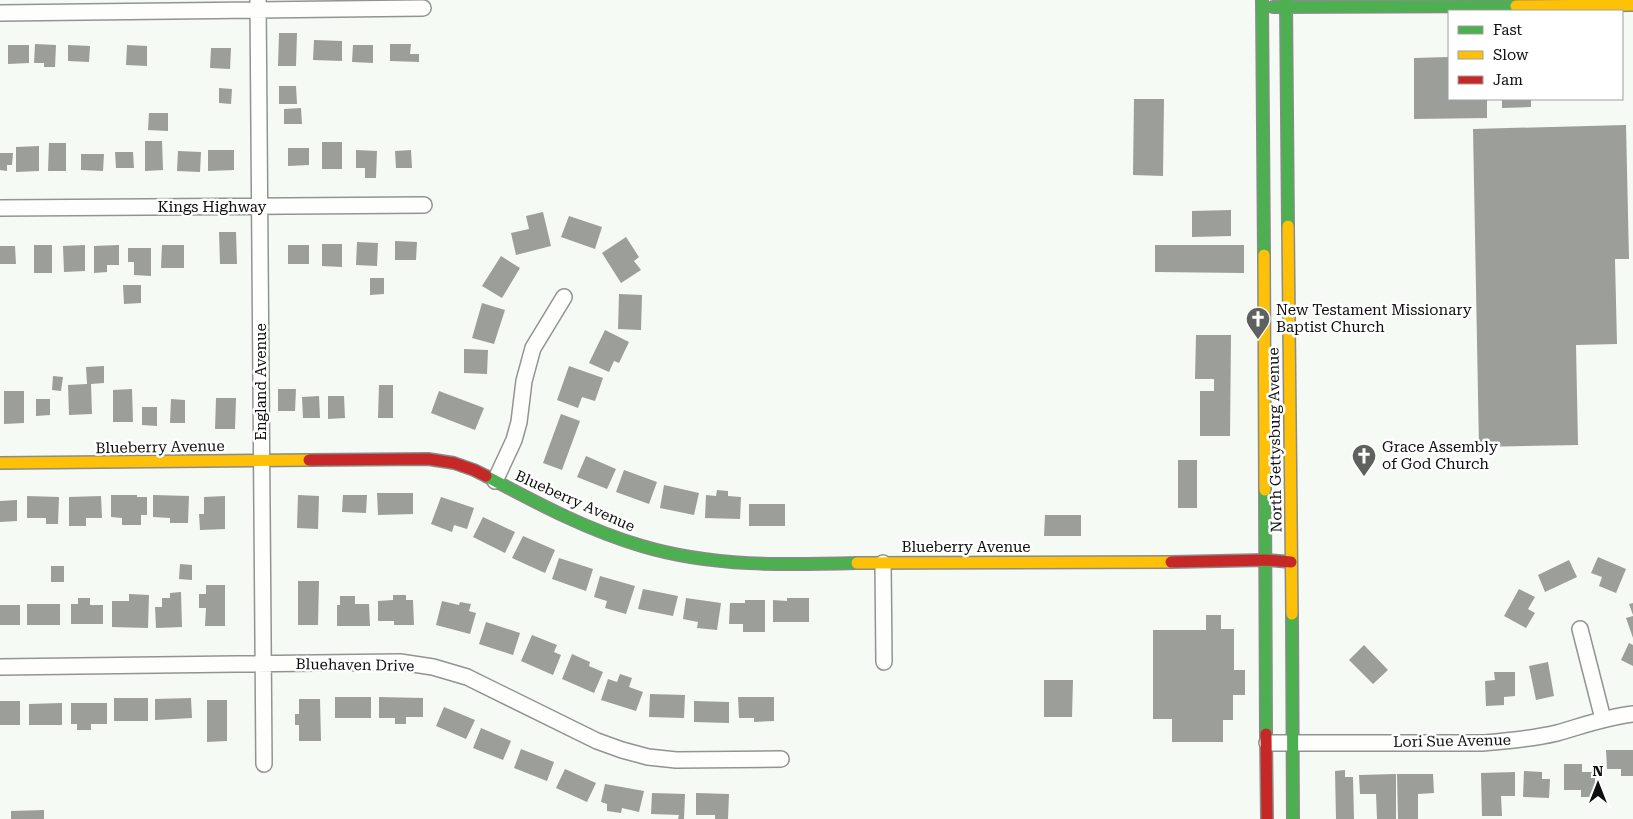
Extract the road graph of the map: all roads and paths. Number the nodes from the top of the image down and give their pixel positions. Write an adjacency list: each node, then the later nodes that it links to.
1 (1262, 3): 2 (street); 7 (street, North Gettysburg Avenue)
2 (1286, 4): 4 (street); 7 (street, North Gettysburg Avenue)
3 (258, 5): 5 (street); 6 (street); 10 (street, England Avenue)
4 (1633, 5)
5 (423, 8)
6 (0, 13)
7 (1275, 142): 8 (street, North Gettysburg Avenue); 8 (street, North Gettysburg Avenue)
8 (1276, 191): 13 (street, North Gettysburg Avenue); 13 (street, North Gettysburg Avenue)
9 (424, 205): 10 (street, Kings Highway)
10 (260, 207): 11 (street, Kings Highway); 15 (street, England Avenue)
11 (0, 208)
12 (564, 297): 17 (street)
13 (1277, 392): 14 (street, North Gettysburg Avenue); 14 (street, North Gettysburg Avenue)
14 (1278, 443): 18 (street, North Gettysburg Avenue); 19 (street, North Gettysburg Avenue)
15 (261, 461): 16 (street, Blueberry Avenue); 17 (street, Blueberry Avenue); 23 (street, England Avenue)
16 (0, 463)
17 (495, 481): 20 (street, Blueberry Avenue)
18 (1266, 560): 19 (street, Blueberry Avenue); 20 (street, Blueberry Avenue); 27 (street, North Gettysburg Avenue)
19 (1291, 562): 28 (street, North Gettysburg Avenue)
20 (883, 563): 22 (street)
21 (1580, 629): 26 (street)
22 (884, 662)
23 (264, 664): 24 (street, Bluehaven Drive); 29 (street, Bluehaven Drive); 30 (street, England Avenue)
24 (0, 667)
25 (1633, 714): 26 (street, Lori Sue Avenue)
26 (1603, 719): 28 (street, Lori Sue Avenue)
27 (1267, 743): 28 (street, Lori Sue Avenue); 31 (street, North Gettysburg Avenue)
28 (1293, 743): 32 (street, North Gettysburg Avenue)
29 (781, 759)
30 (264, 764)
31 (1267, 819)
32 (1293, 819)

